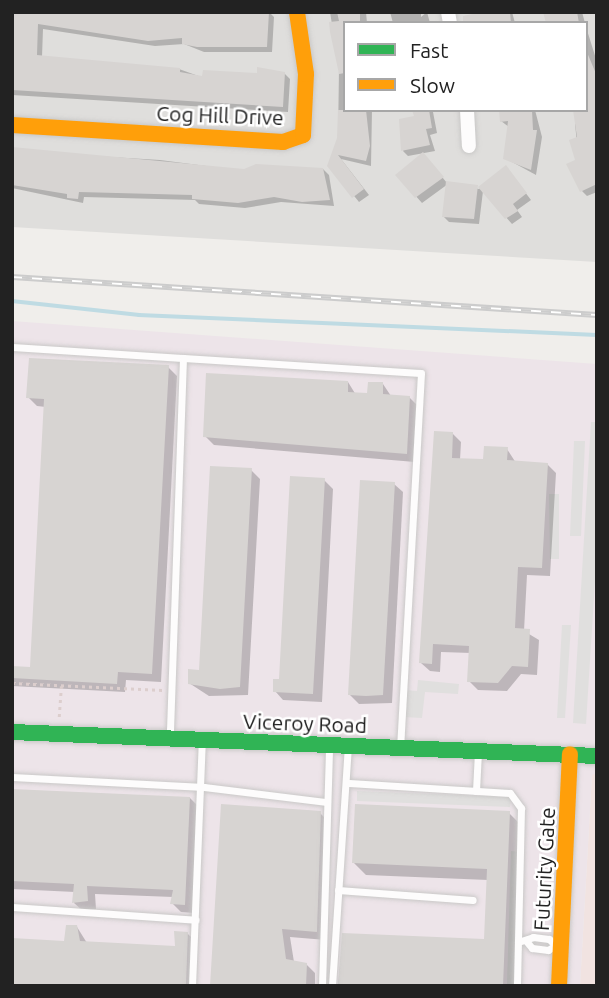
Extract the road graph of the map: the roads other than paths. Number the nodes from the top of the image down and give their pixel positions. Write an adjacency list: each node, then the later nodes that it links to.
1 (298, 12): 3 (street, Cog Hill Drive)
2 (467, 112): 4 (street)
3 (12, 125)
4 (468, 146)
5 (12, 347): 6 (lane)
6 (183, 358): 8 (lane); 12 (lane)
7 (12, 732): 8 (street, Viceroy Road)
8 (170, 738): 9 (street, Viceroy Road)
9 (202, 739): 10 (street, Viceroy Road); 18 (lane)
10 (329, 744): 11 (street, Viceroy Road); 20 (lane)
11 (348, 745): 12 (street, Viceroy Road); 17 (lane)
12 (400, 747): 13 (street, Viceroy Road)
13 (478, 750): 14 (street, Viceroy Road); 19 (lane)
14 (570, 754): 15 (street, Viceroy Road); 26 (street, Futurity Gate)
15 (597, 756)
16 (12, 777): 18 (lane)
17 (349, 783): 19 (lane); 21 (lane)
18 (204, 787): 20 (lane); 24 (lane)
19 (476, 791): 25 (lane)
20 (327, 802): 28 (lane)
21 (338, 890): 22 (lane); 29 (lane)
22 (473, 900)
23 (12, 907): 24 (lane)
24 (196, 920): 27 (lane)
25 (523, 942): 26 (lane); 30 (lane)
26 (558, 945): 31 (street, Futurity Gate)
27 (192, 986)
28 (322, 986)
29 (332, 986)
30 (517, 986)
31 (559, 986)

